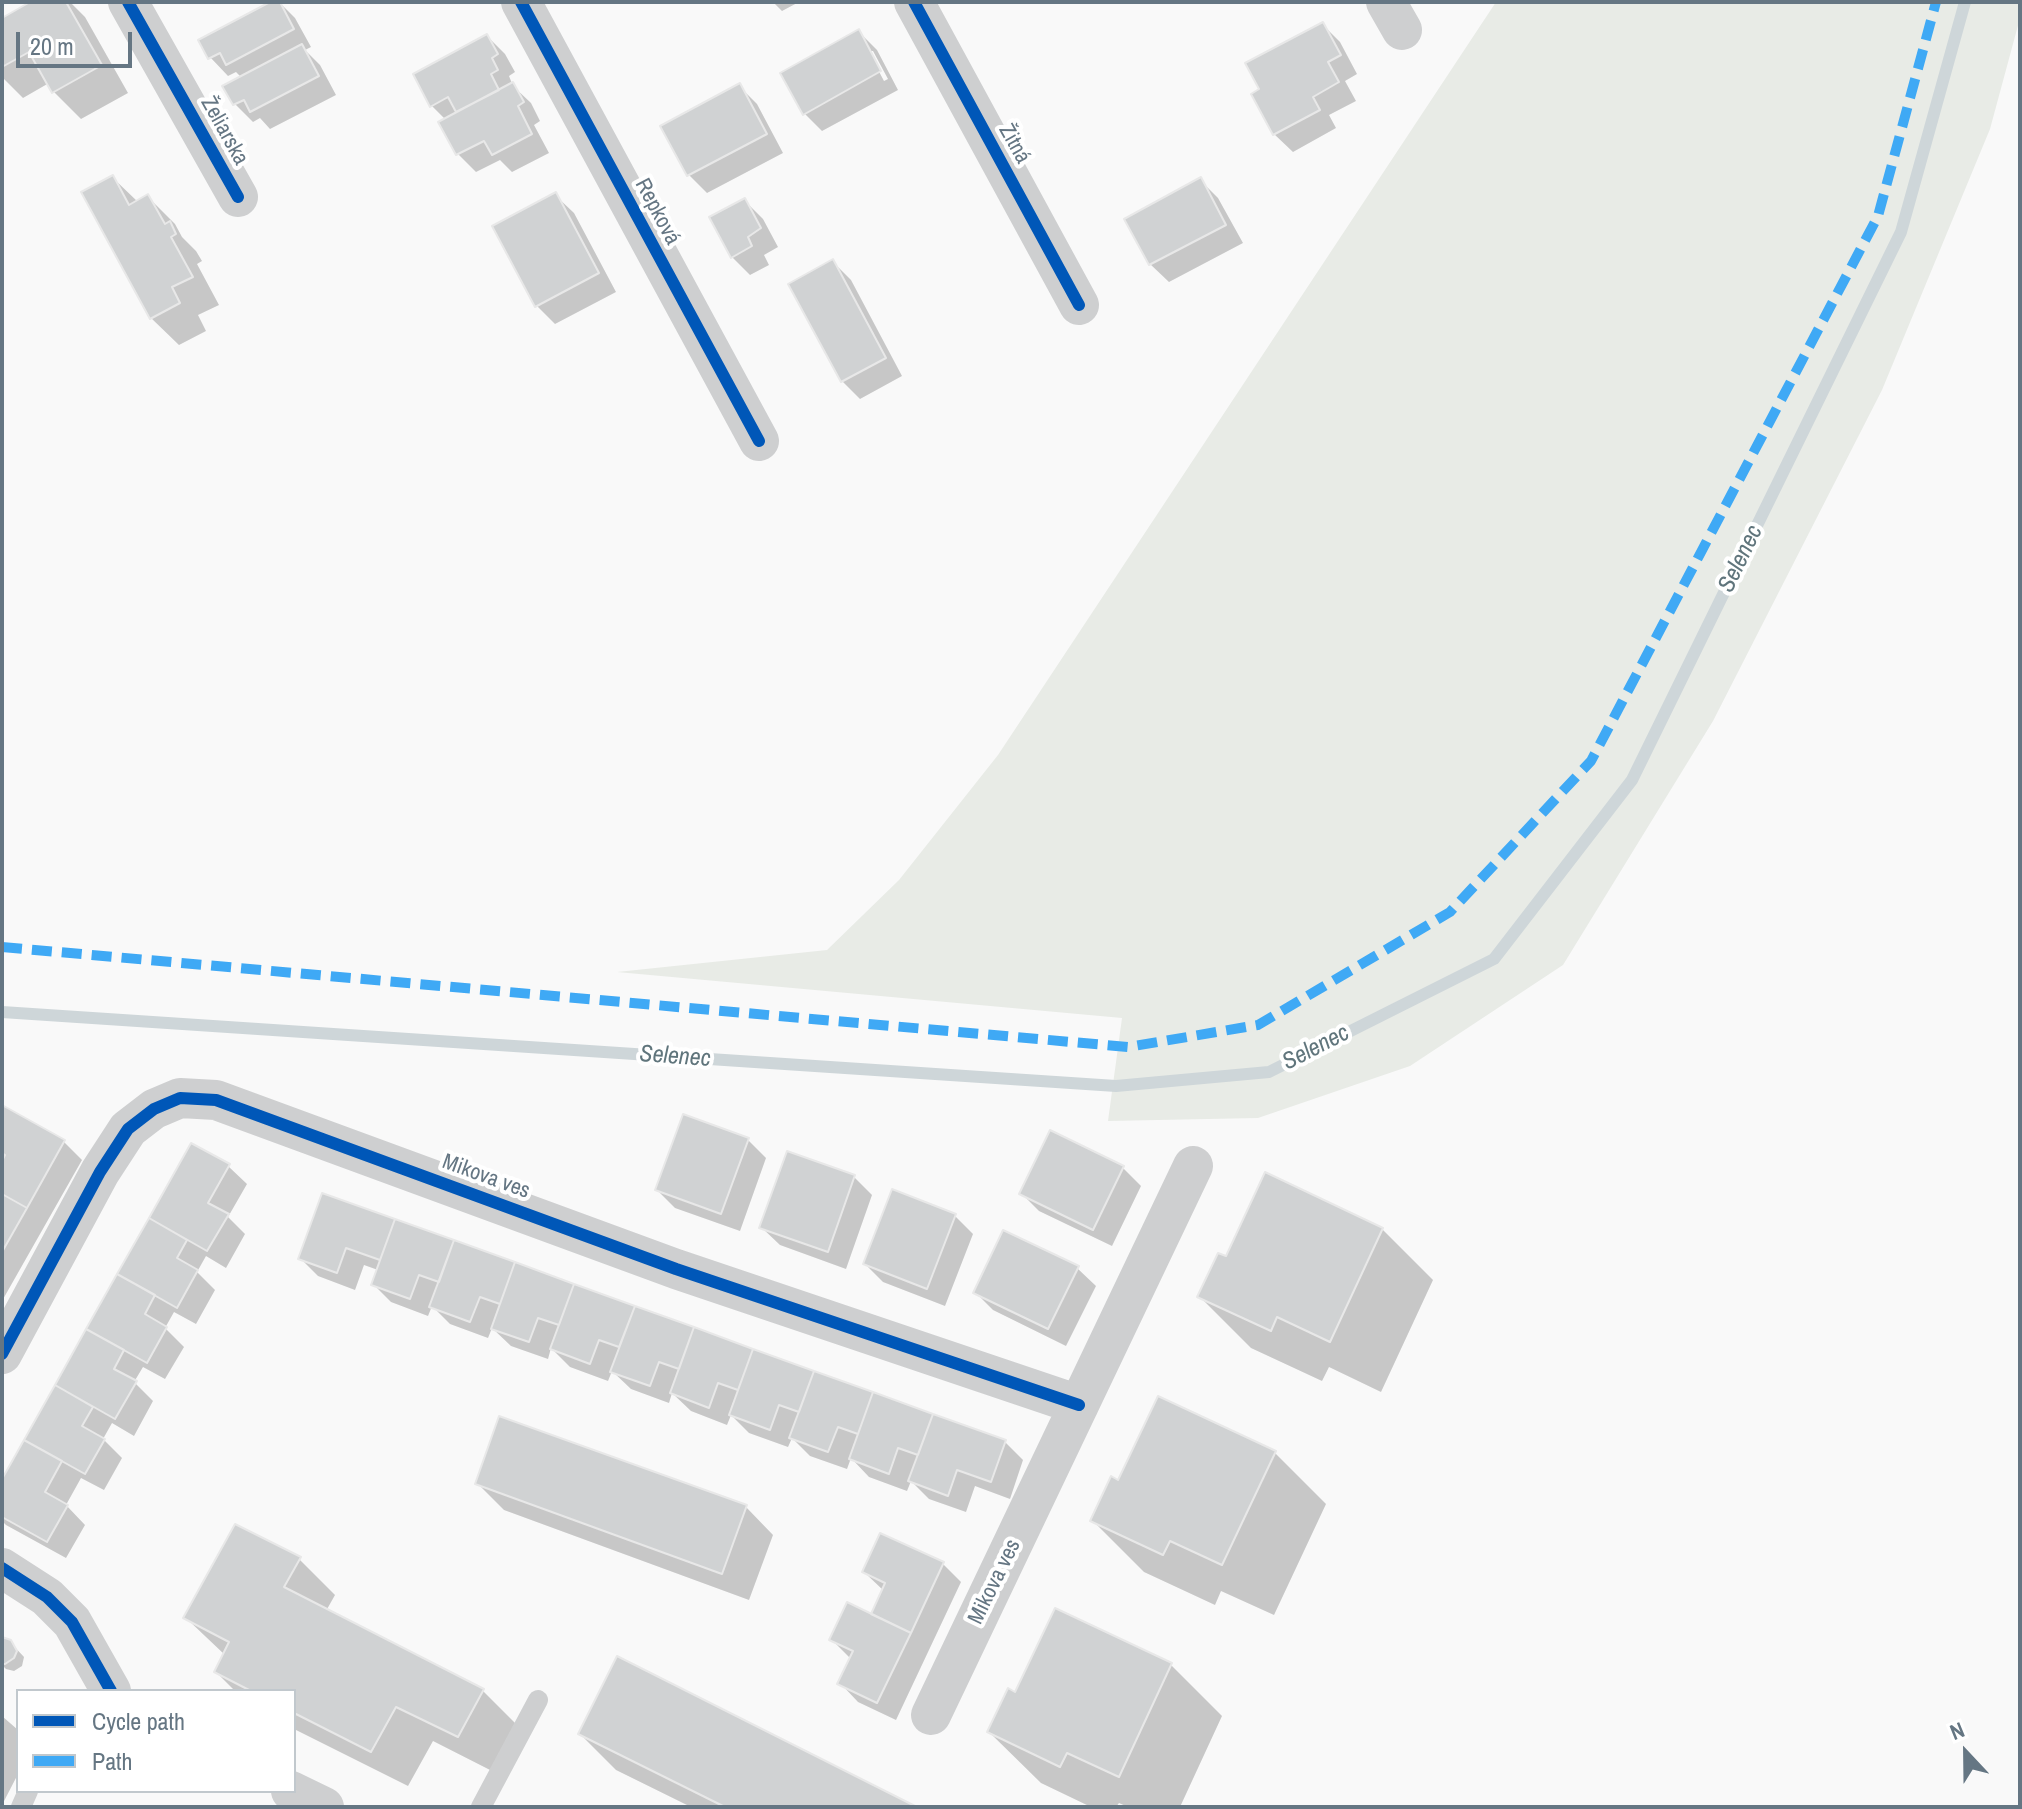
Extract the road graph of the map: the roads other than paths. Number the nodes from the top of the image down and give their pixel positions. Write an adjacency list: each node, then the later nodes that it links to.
1 (128, 2): 4 (street, Želiarska)
2 (521, 2): 6 (street, Repková)
3 (914, 2): 5 (street, Žitná)
4 (238, 197)
5 (1079, 305)
6 (759, 441)
7 (1193, 1166): 9 (street, Mikova ves)
8 (2, 1354): 9 (street, Mikova ves)
9 (1079, 1405): 13 (street, Mikova ves)
10 (2, 1568): 11 (street)
11 (103, 1687)
12 (538, 1700): 16 (lane)
13 (931, 1715)
14 (295, 1793): 15 (street)
15 (324, 1807)
16 (481, 1807)

